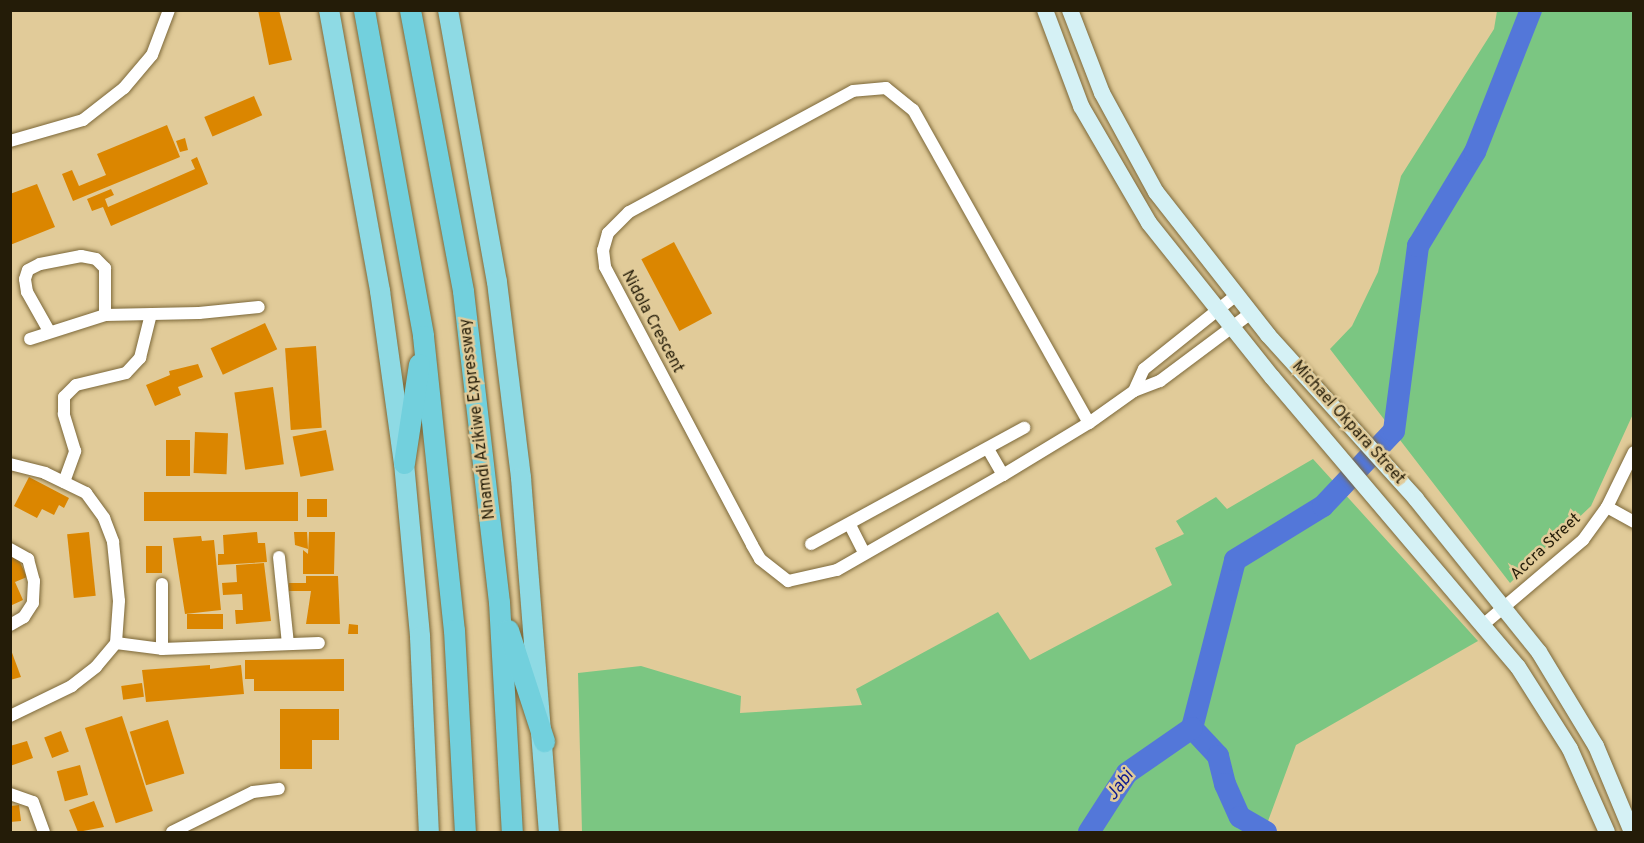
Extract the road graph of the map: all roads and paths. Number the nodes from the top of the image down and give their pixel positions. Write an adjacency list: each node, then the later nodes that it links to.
1 (169, 10): 8 (street)
2 (329, 10): 24 (highway)
3 (364, 10): 17 (highway)
4 (410, 10): 36 (highway, Nnamdi Azikiwe Expressway)
5 (448, 10): 45 (highway, Nnamdi Azikiwe Expressway)
6 (1045, 10): 11 (main road, Michael Okpara Street)
7 (1070, 10): 9 (main road, Michael Okpara Street)
8 (10, 141)
9 (1235, 296): 11 (street); 12 (main road, Michael Okpara Street)
10 (259, 307): 13 (street)
11 (1216, 309): 15 (main road, Michael Okpara Street); 19 (street)
12 (1251, 313): 15 (street); 37 (main road, Michael Okpara Street)
13 (151, 314): 14 (street); 27 (street)
14 (105, 315): 16 (street); 16 (street)
15 (1233, 328): 19 (street); 38 (main road, Michael Okpara Street)
16 (49, 331): 18 (street)
17 (423, 336): 24 (highway); 51 (highway)
18 (30, 339)
19 (1134, 391): 20 (street, Nidola Crescent)
20 (1089, 423): 26 (street, Nidola Crescent); 33 (street, Nidola Crescent)
21 (1024, 428): 22 (street)
22 (988, 449): 26 (street); 30 (street)
23 (1634, 452): 28 (street, Accra Street)
24 (404, 463): 50 (highway)
25 (10, 464): 27 (street)
26 (1003, 475): 33 (street, Nidola Crescent)
27 (64, 482): 40 (street)
28 (1607, 507): 29 (street); 37 (street, Accra Street)
29 (1634, 522)
30 (850, 525): 31 (street); 33 (street)
31 (812, 544)
32 (10, 549): 39 (street)
33 (864, 552)
34 (279, 557): 42 (street)
35 (162, 584): 43 (street)
36 (499, 602): 45 (highway); 52 (highway, Nnamdi Azikiwe Expressway)
37 (1504, 608): 38 (street, Accra Street); 55 (main road, Michael Okpara Street)
38 (1484, 624): 54 (main road, Michael Okpara Street)
39 (10, 625)
40 (116, 643): 43 (street); 44 (street)
41 (319, 643): 42 (street)
42 (288, 644): 43 (street)
43 (162, 649)
44 (10, 716)
45 (543, 741): 53 (highway, Nnamdi Azikiwe Expressway)
46 (279, 789): 49 (street)
47 (10, 794): 48 (street)
48 (44, 832)
49 (172, 832)
50 (429, 832)
51 (465, 832)
52 (512, 832)
53 (549, 832)
54 (1606, 832)
55 (1632, 832)

